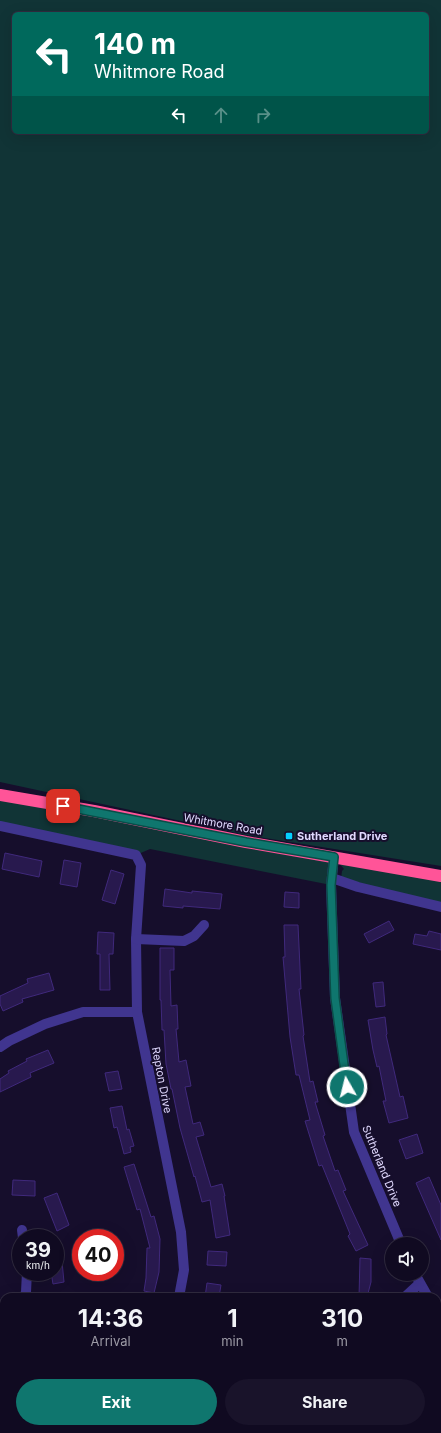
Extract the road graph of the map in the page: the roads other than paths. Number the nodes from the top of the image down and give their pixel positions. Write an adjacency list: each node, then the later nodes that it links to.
1 (0, 795): 3 (highway, Whitmore Road)
2 (0, 826): 8 (street, Repton Drive)
3 (334, 857): 4 (highway, Whitmore Road); 5 (street, Sutherland Drive)
4 (441, 876)
5 (332, 878): 6 (street); 11 (street, Sutherland Drive)
6 (441, 907)
7 (204, 925): 8 (street)
8 (136, 939): 9 (street, Repton Drive)
9 (136, 1012): 10 (street); 16 (street, Repton Drive)
10 (0, 1047)
11 (398, 1237)
12 (27, 1281): 15 (street)
13 (418, 1281): 14 (street)
14 (419, 1284): 17 (street); 18 (street)
15 (26, 1293)
16 (180, 1293)
17 (409, 1293)
18 (425, 1293)

